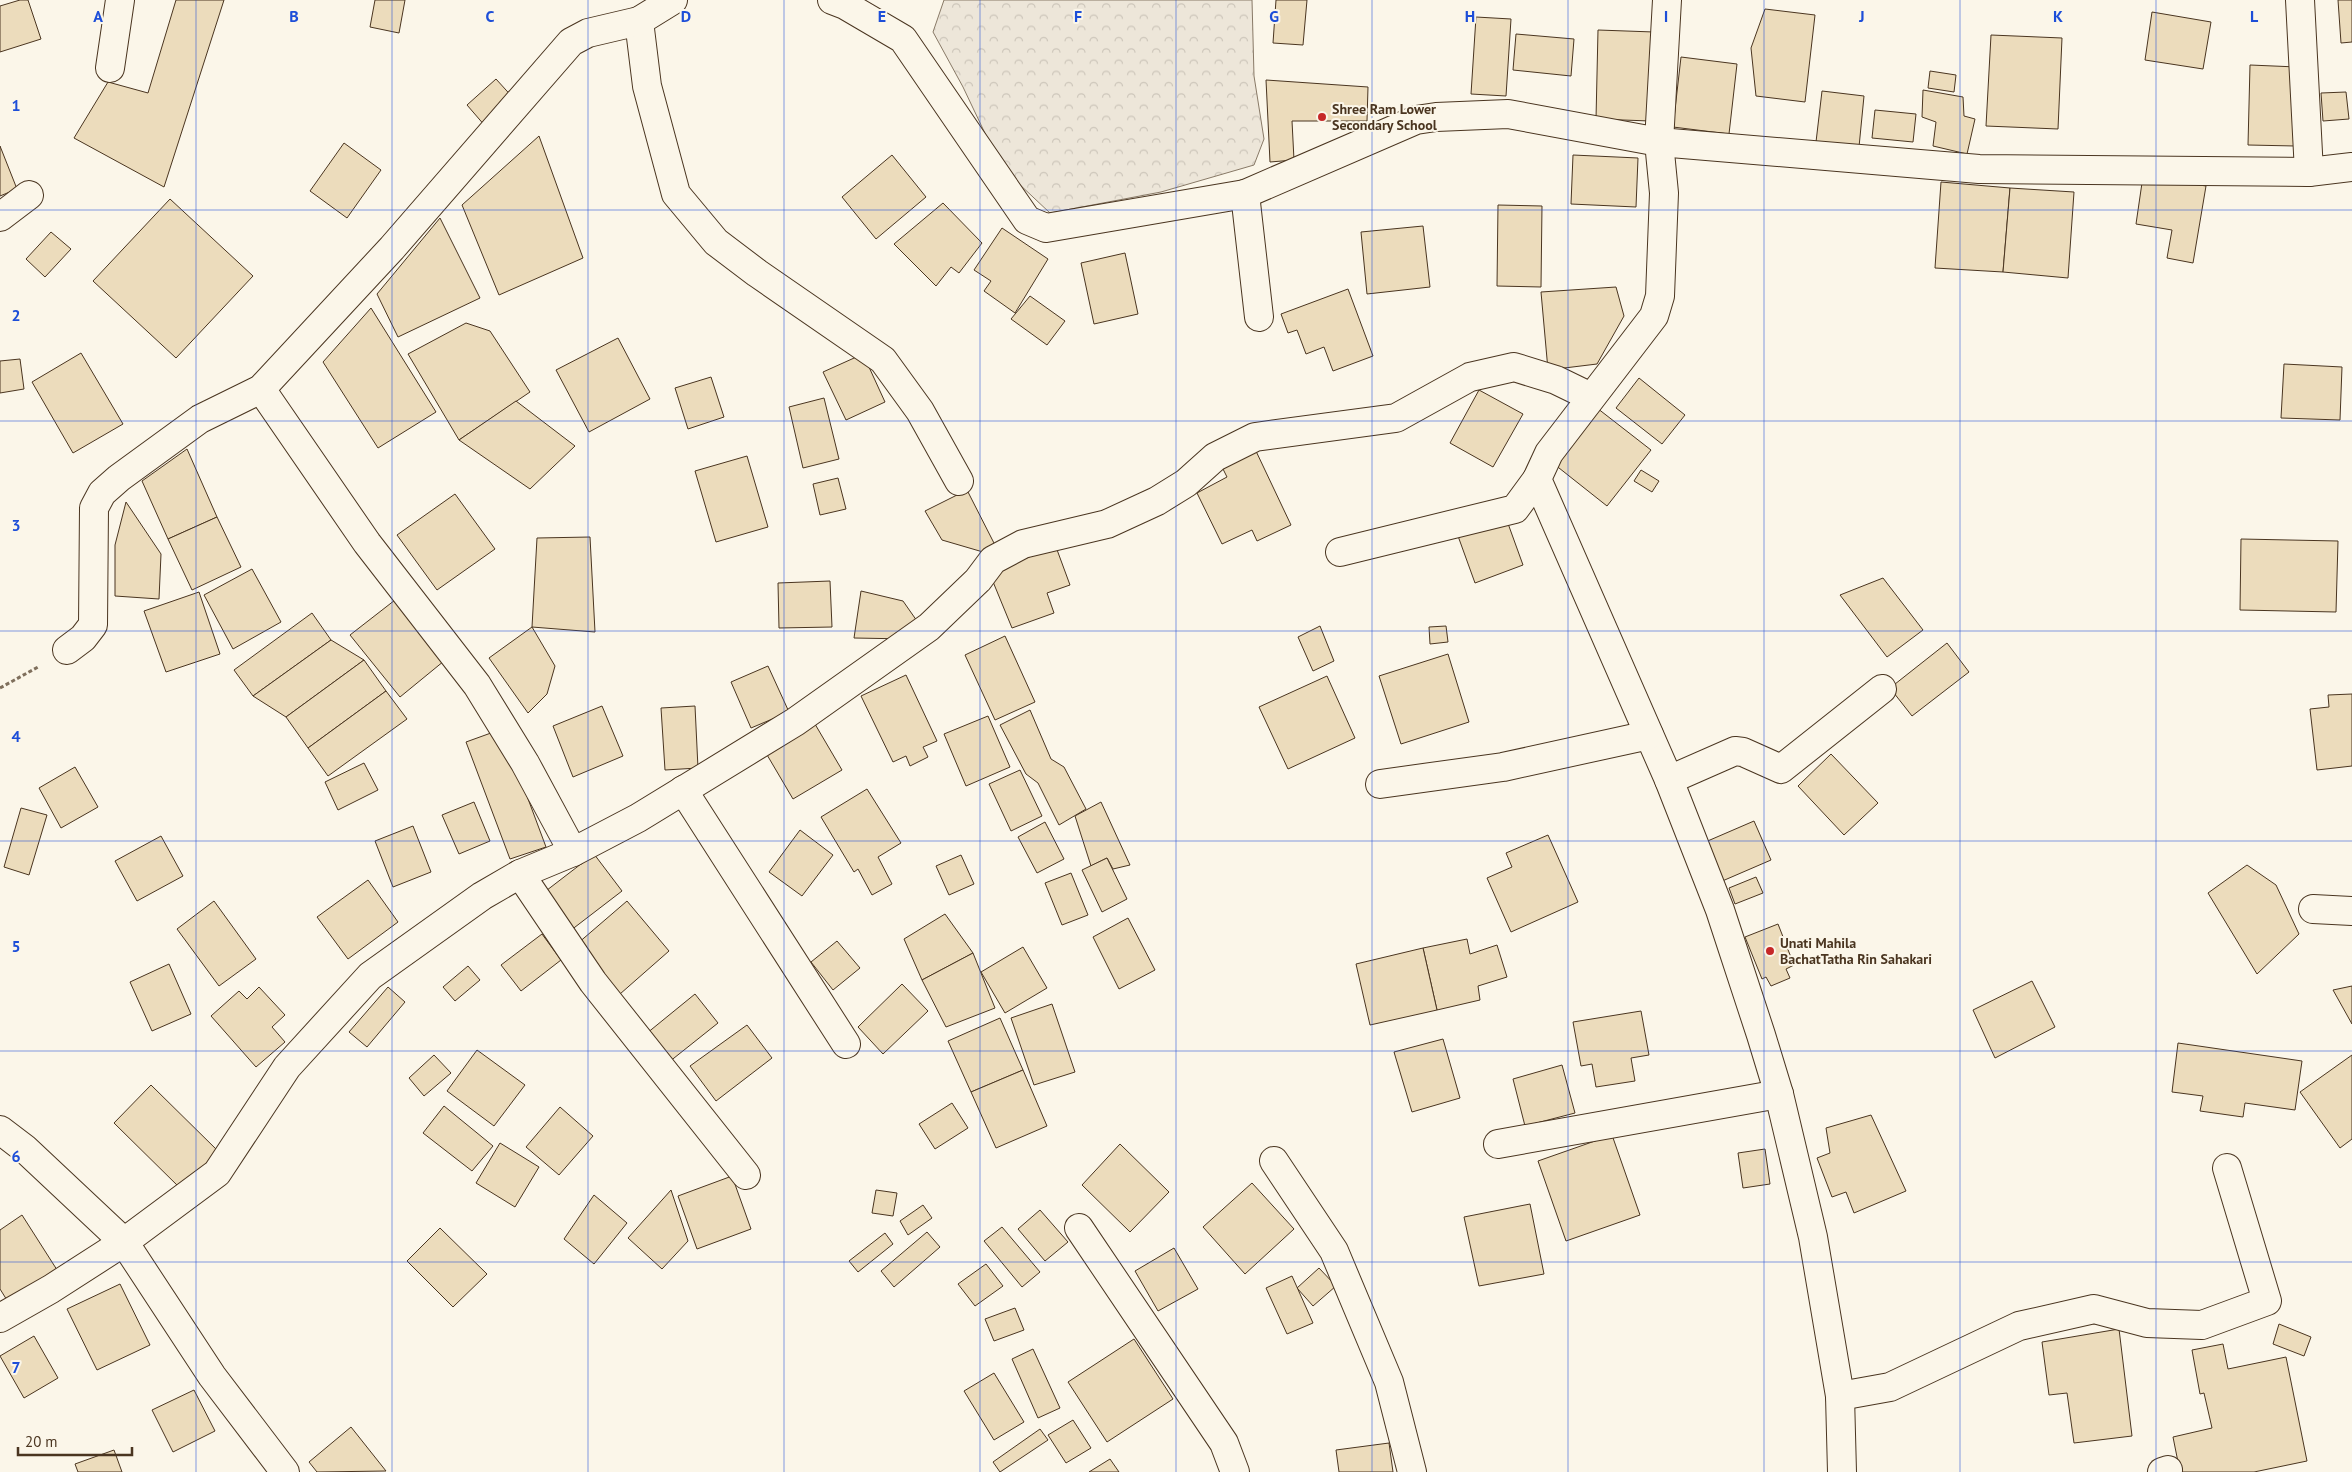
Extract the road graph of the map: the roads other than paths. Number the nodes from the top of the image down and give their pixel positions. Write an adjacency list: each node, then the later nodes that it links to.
1 (120, 0): 7 (street)
2 (673, 0): 6 (street)
3 (832, 0): 12 (street)
4 (1667, 0): 8 (street)
5 (2300, 0): 10 (street)
6 (639, 21): 15 (street); 18 (street)
7 (110, 68)
8 (1659, 142): 10 (street); 12 (street); 16 (street)
9 (2352, 167): 10 (street)
10 (2309, 172)
11 (29, 194): 13 (street)
12 (1244, 194): 14 (street)
13 (0, 217)
14 (1259, 316)
15 (261, 389): 20 (street); 26 (street)
16 (1592, 397): 17 (street); 25 (street)
17 (1537, 479): 19 (street); 22 (street)
18 (959, 481)
19 (1340, 552)
20 (67, 650)
21 (1882, 689): 23 (street)
22 (1649, 735): 23 (street); 24 (street)
23 (1669, 780): 31 (street)
24 (1380, 784)
25 (684, 790): 26 (street); 30 (street)
26 (574, 852): 27 (street)
27 (520, 874): 36 (street); 38 (street)
28 (2313, 909): 29 (street)
29 (2352, 911)
30 (846, 1044)
31 (1778, 1094): 33 (street); 40 (street)
32 (0, 1130): 38 (street)
33 (1498, 1144)
34 (1274, 1161): 43 (street)
35 (2228, 1168): 40 (street)
36 (746, 1175)
37 (1079, 1228): 42 (street)
38 (124, 1242): 39 (street); 41 (street)
39 (0, 1318)
40 (1840, 1396): 44 (street)
41 (285, 1472)
42 (1235, 1472)
43 (1412, 1472)
44 (1842, 1472)

